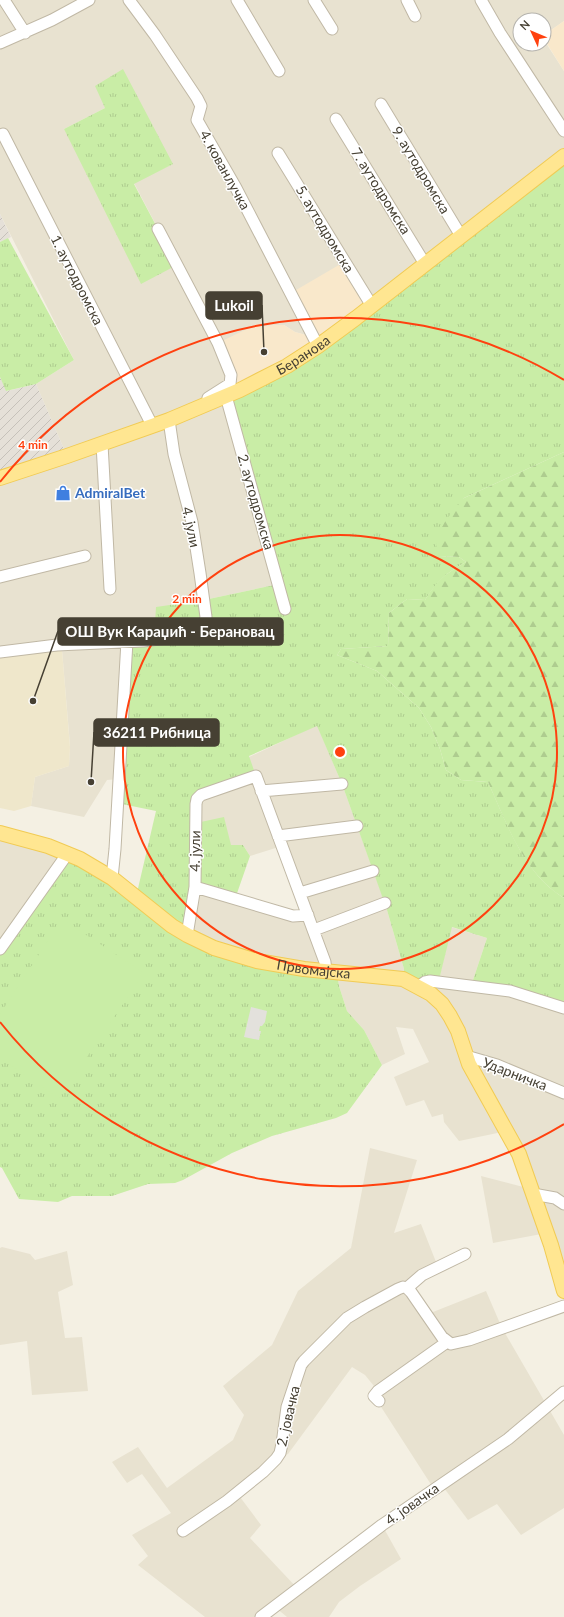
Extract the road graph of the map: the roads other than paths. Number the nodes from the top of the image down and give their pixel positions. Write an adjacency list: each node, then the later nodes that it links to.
1 (4, 0): 10 (street)
2 (89, 0): 10 (street)
3 (129, 0): 23 (street, 4. кованлучка)
4 (237, 0): 12 (street)
5 (314, 0): 9 (street)
6 (407, 0): 8 (street)
7 (483, 1): 15 (street)
8 (415, 16)
9 (332, 30)
10 (25, 33): 11 (street)
11 (0, 43)
12 (279, 71)
13 (381, 104): 20 (street, 9. аутодромска)
14 (336, 119): 21 (street, 7. аутодромска)
15 (564, 131)
16 (3, 134): 26 (street, 1. аутодромска)
17 (278, 153): 22 (street, 5. аутодромска)
18 (564, 156): 20 (main road, Беранова)
19 (158, 229): 25 (street)
20 (461, 236): 21 (main road, Беранова)
21 (425, 264): 22 (main road, Беранова)
22 (372, 306): 23 (main road, Беранова)
23 (318, 346): 24 (main road, Беранова)
24 (226, 396): 25 (main road, Беранова); 32 (street, 2. аутодромска)
25 (174, 418): 26 (main road, Беранова); 33 (street, 4. јули)
26 (152, 425): 27 (main road, Беранова)
27 (102, 444): 28 (main road, Беранова); 31 (street)
28 (0, 478)
29 (85, 556): 30 (street)
30 (0, 577)
31 (110, 590)
32 (285, 609)
33 (127, 642): 34 (street); 42 (street)
34 (0, 652)
35 (342, 784): 36 (street)
36 (261, 791): 39 (street, 4. јули); 43 (street, 4. јули)
37 (357, 826): 39 (street)
38 (0, 833): 40 (main road, Првомајска)
39 (278, 836): 44 (street, 4. јули)
40 (68, 853): 42 (main road, Првомајска); 49 (street)
41 (373, 871): 44 (street)
42 (112, 878): 48 (main road, Првомајска)
43 (195, 887): 46 (street, 4. јули); 48 (street, 4. јули)
44 (300, 893): 46 (street, 4. јули)
45 (385, 904): 47 (street)
46 (308, 915): 47 (street, 4. јули)
47 (314, 930): 50 (street, 4. јули)
48 (187, 935): 50 (main road, Првомајска)
49 (0, 949)
50 (326, 972): 51 (main road, Првомајска)
51 (419, 986): 52 (street); 53 (main road, Првомајска)
52 (564, 1008)
53 (466, 1056): 54 (street, Ударничка); 55 (main road, Првомајска)
54 (564, 1093)
55 (533, 1194): 56 (street); 59 (main road, Првомајска)
56 (564, 1204)
57 (465, 1254): 58 (street, 2. јовачка)
58 (407, 1288): 61 (street); 64 (street, 2. јовачка)
59 (564, 1291)
60 (564, 1306): 61 (street)
61 (447, 1342): 63 (street)
62 (564, 1392): 65 (street, 4. јовачка)
63 (379, 1402)
64 (183, 1531)
65 (261, 1617)

